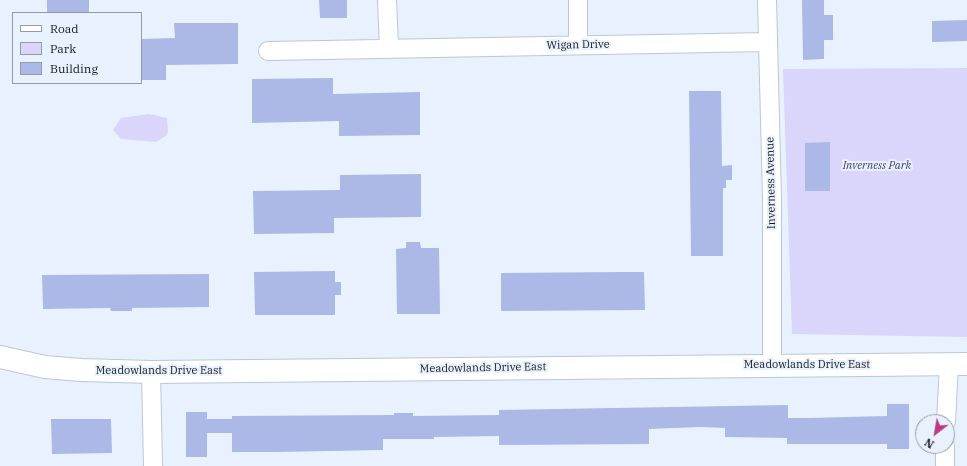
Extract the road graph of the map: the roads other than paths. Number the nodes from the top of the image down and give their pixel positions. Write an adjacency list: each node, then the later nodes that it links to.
1 (388, 0): 6 (street)
2 (578, 0): 5 (street)
3 (767, 0): 4 (street, Inverness Avenue)
4 (768, 42): 5 (street, Wigan Drive); 10 (street, Inverness Avenue)
5 (578, 45): 6 (street, Wigan Drive)
6 (389, 48): 7 (street, Wigan Drive)
7 (268, 51)
8 (0, 357): 11 (main road, Meadowlands Drive East)
9 (958, 364): 10 (main road, Meadowlands Drive East); 12 (street)
10 (772, 366): 11 (main road, Meadowlands Drive East)
11 (151, 372): 14 (street)
12 (948, 414)
13 (945, 454): 15 (street)
14 (153, 466)
15 (945, 466)

